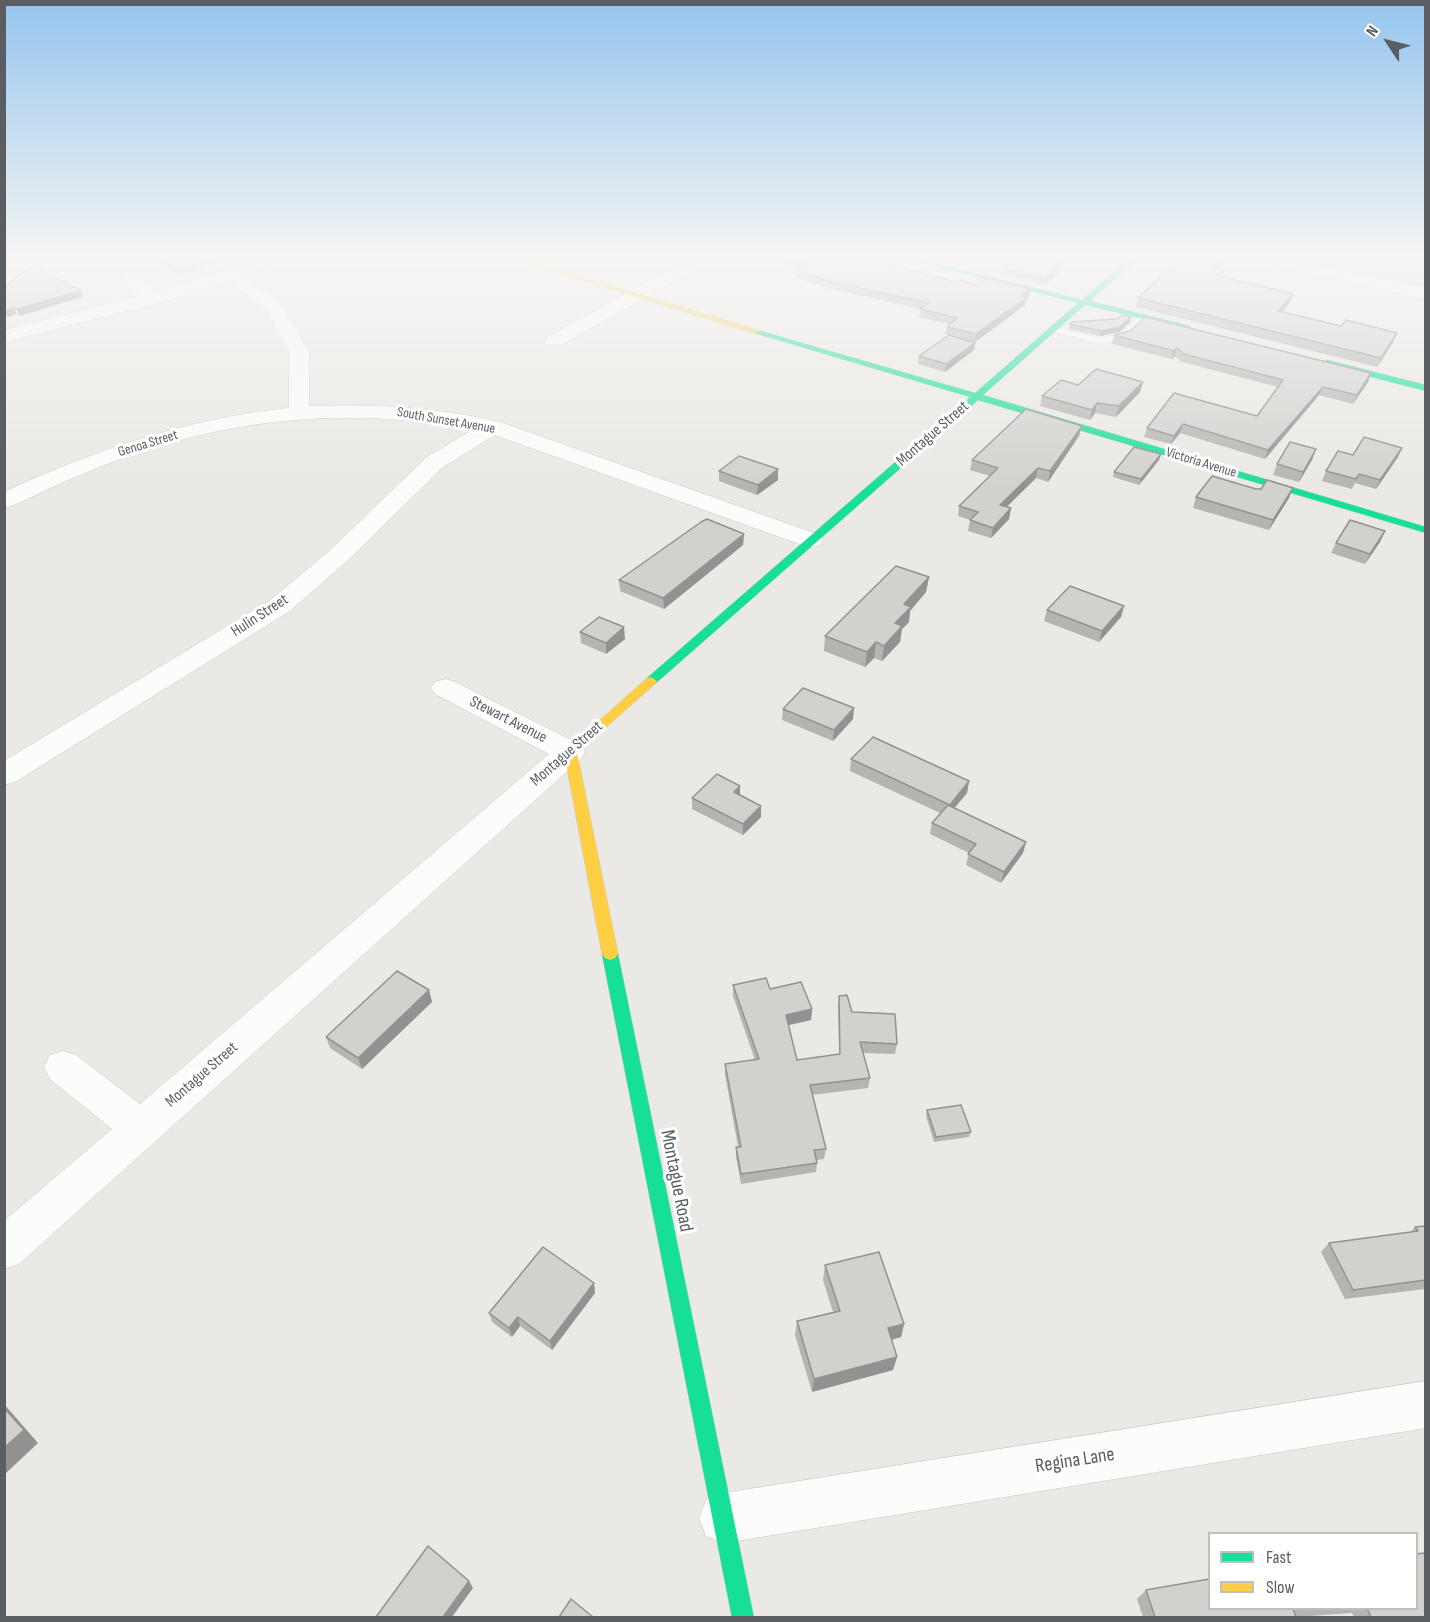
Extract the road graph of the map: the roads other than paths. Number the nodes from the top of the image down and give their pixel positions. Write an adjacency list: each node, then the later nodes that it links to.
1 (290, 337): 11 (street)
2 (562, 337): 7 (street)
3 (776, 337): 10 (street, Victoria Avenue)
4 (1044, 337): 10 (street, Montague Street)
5 (1081, 337): 6 (lane)
6 (1120, 337)
7 (554, 341)
8 (1313, 359): 9 (street)
9 (1425, 388)
10 (976, 396): 14 (street, Victoria Avenue); 15 (street, Montague Street)
11 (299, 412): 12 (street, South Sunset Avenue); 13 (street, Genoa Street)
12 (492, 427): 15 (street, South Sunset Avenue); 18 (street, Hulin Street)
13 (4, 501)
14 (1425, 530)
15 (811, 540): 17 (street, Montague Street)
16 (445, 688): 17 (street, Stewart Avenue)
17 (570, 752): 20 (street, Montague Street); 23 (street, Montague Road)
18 (4, 775)
19 (63, 1067): 20 (street)
20 (141, 1128): 21 (street, Montague Street)
21 (4, 1249)
22 (1425, 1404): 23 (street, Regina Lane)
23 (724, 1518): 24 (street, Montague Road)
24 (743, 1617)

